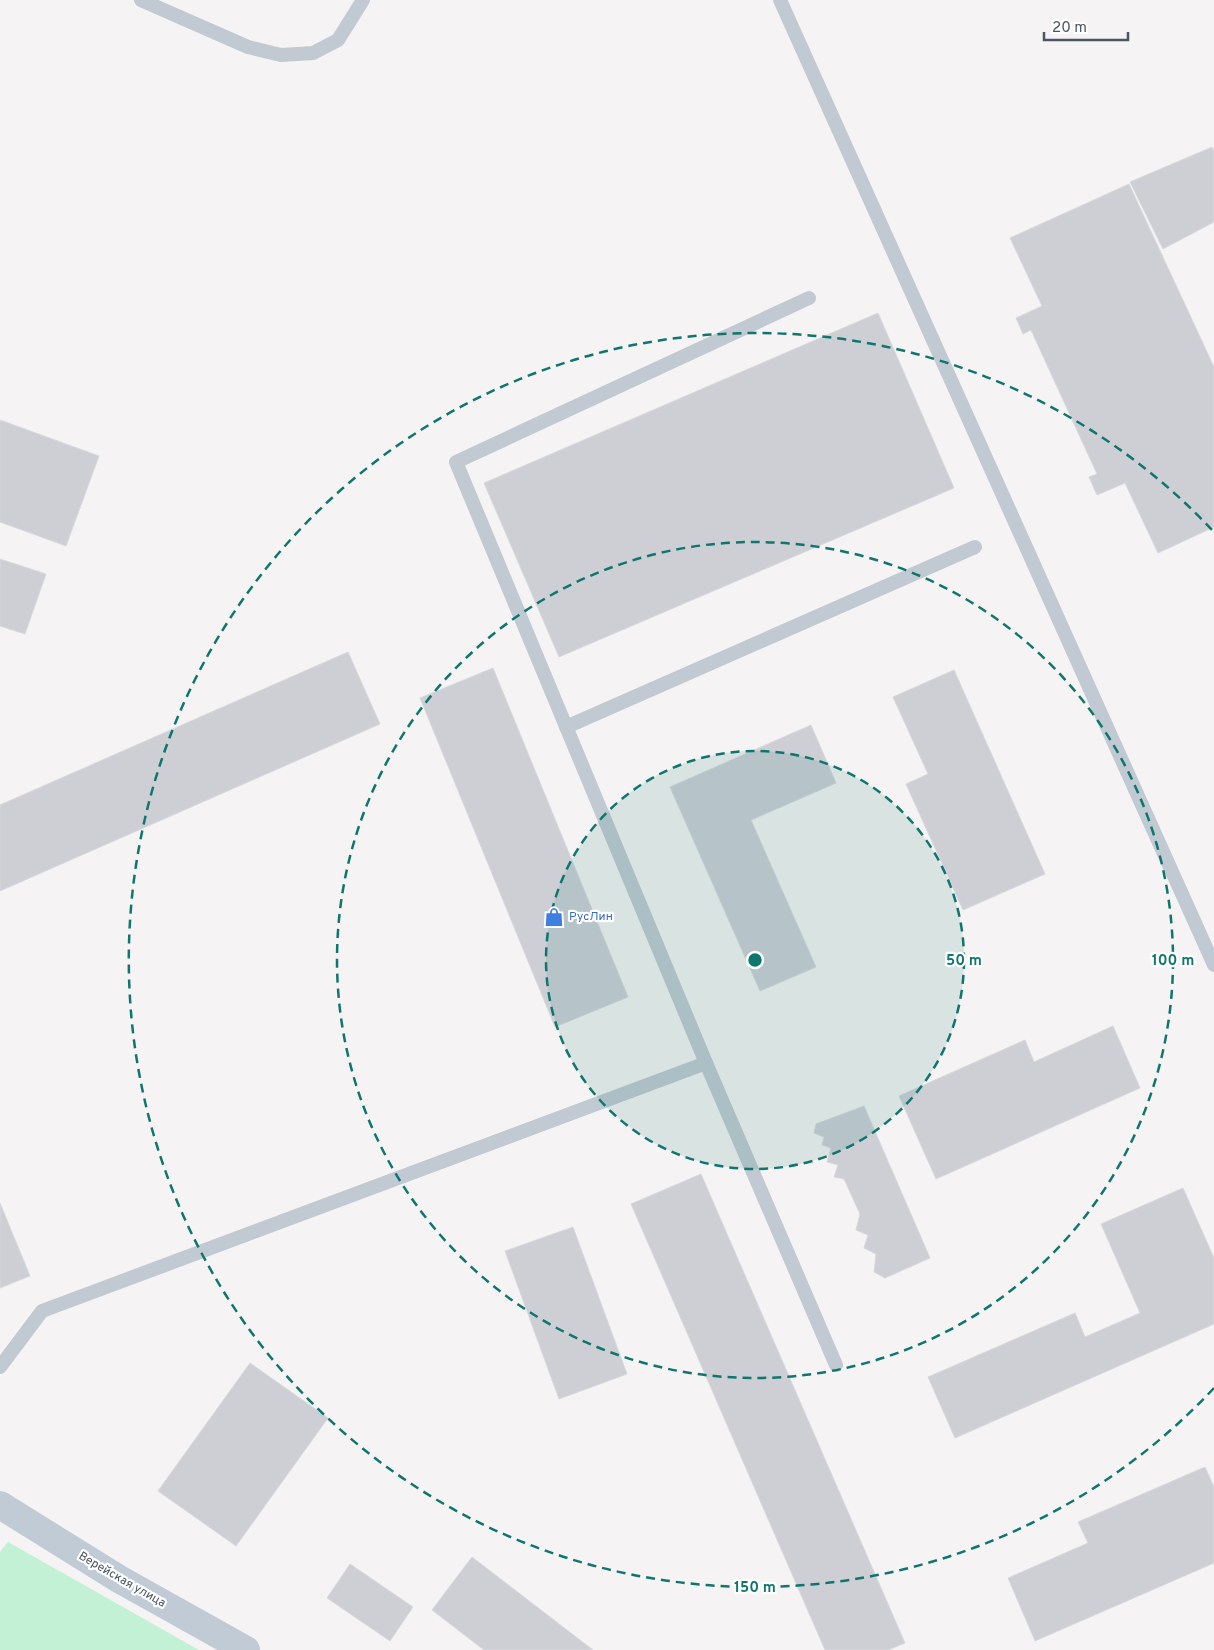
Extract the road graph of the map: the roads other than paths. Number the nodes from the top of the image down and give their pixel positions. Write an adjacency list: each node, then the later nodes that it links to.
1 (141, 0): 2 (lane)
2 (363, 0)
3 (780, 0): 7 (lane)
4 (809, 298): 6 (lane)
5 (975, 547): 6 (lane)
6 (566, 728): 8 (lane)
7 (1214, 965)
8 (706, 1063): 9 (lane); 10 (lane)
9 (836, 1364)
10 (0, 1367)
11 (0, 1505): 12 (street, Верейская улица)
12 (246, 1650)

